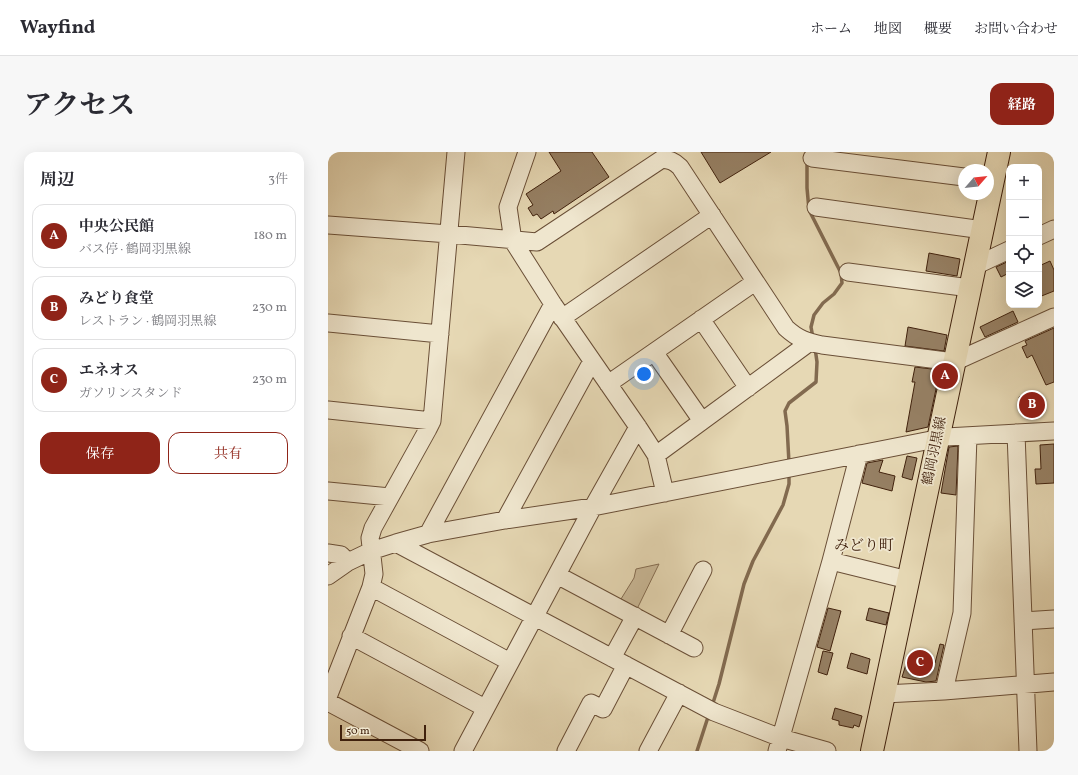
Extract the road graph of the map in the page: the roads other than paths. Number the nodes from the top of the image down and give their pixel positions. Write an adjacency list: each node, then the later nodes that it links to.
1 (456, 152): 13 (street)
2 (527, 152): 15 (street)
3 (999, 152): 5 (main road, 鶴岡羽黒線)
4 (812, 158): 6 (street)
5 (994, 168)
6 (958, 176)
7 (987, 200): 12 (main road, 鶴岡羽黒線)
8 (816, 207): 12 (street)
9 (712, 215): 15 (street); 19 (street); 21 (street)
10 (328, 225): 13 (street)
11 (1054, 229): 14 (street)
12 (983, 230): 17 (main road, 鶴岡羽黒線)
13 (449, 234): 15 (street); 25 (street)
14 (1042, 235)
15 (513, 241): 21 (street)
16 (1006, 251): 17 (street)
17 (975, 266): 20 (main road, 鶴岡羽黒線)
18 (848, 272): 20 (street)
19 (756, 282): 23 (street); 26 (street)
20 (970, 288): 29 (main road, 鶴岡羽黒線)
21 (558, 311): 28 (street); 47 (street)
22 (1054, 317): 29 (street)
23 (701, 319): 27 (street); 31 (street)
24 (328, 323): 25 (street)
25 (440, 334): 33 (street)
26 (815, 343): 29 (street); 31 (street)
27 (654, 352): 30 (street); 34 (street)
28 (592, 361): 30 (street); 46 (street)
29 (954, 362): 39 (main road, 鶴岡羽黒線)
30 (608, 384): 35 (street)
31 (748, 388): 34 (street)
32 (328, 410): 33 (street)
33 (432, 421): 44 (street)
34 (702, 422): 41 (street)
35 (638, 427): 41 (street); 45 (street)
36 (1054, 431): 37 (street)
37 (1016, 433): 38 (street); 61 (street)
38 (968, 436): 39 (street); 69 (street)
39 (938, 439): 40 (street); 56 (main road, 鶴岡羽黒線)
40 (859, 454): 43 (street); 51 (street)
41 (656, 455): 43 (street)
42 (328, 491): 44 (street)
43 (665, 493): 45 (street)
44 (390, 497): 49 (street)
45 (593, 507): 46 (street); 54 (street)
46 (505, 520): 47 (street)
47 (428, 534): 48 (street)
48 (396, 543): 49 (street); 58 (street)
49 (371, 551): 52 (street); 57 (street)
50 (328, 553): 52 (street)
51 (831, 561): 56 (street); 75 (street)
52 (348, 562): 55 (street)
53 (703, 570): 62 (street)
54 (557, 575): 58 (street); 59 (street)
55 (328, 576)
56 (908, 580): 71 (main road, 鶴岡羽黒線)
57 (371, 587): 63 (street); 66 (street)
58 (535, 616): 65 (street); 66 (street)
59 (635, 616): 62 (street); 65 (street)
60 (1054, 619): 61 (street)
61 (1023, 621): 68 (street)
62 (669, 635): 64 (street)
63 (352, 636): 72 (street); 74 (street)
64 (694, 648)
65 (619, 661): 70 (street); 78 (street)
66 (510, 662): 74 (street)
67 (1054, 682): 68 (street)
68 (1025, 683): 69 (street); 82 (street)
69 (944, 691): 71 (street)
70 (679, 693): 75 (street); 79 (street)
71 (884, 694): 81 (main road, 鶴岡羽黒線)
72 (328, 697)
73 (328, 702): 76 (street)
74 (486, 708): 77 (street)
75 (779, 744): 80 (street)
76 (420, 751)
77 (463, 751)
78 (566, 751)
79 (648, 751)
80 (827, 751)
81 (872, 751)
82 (1028, 751)

